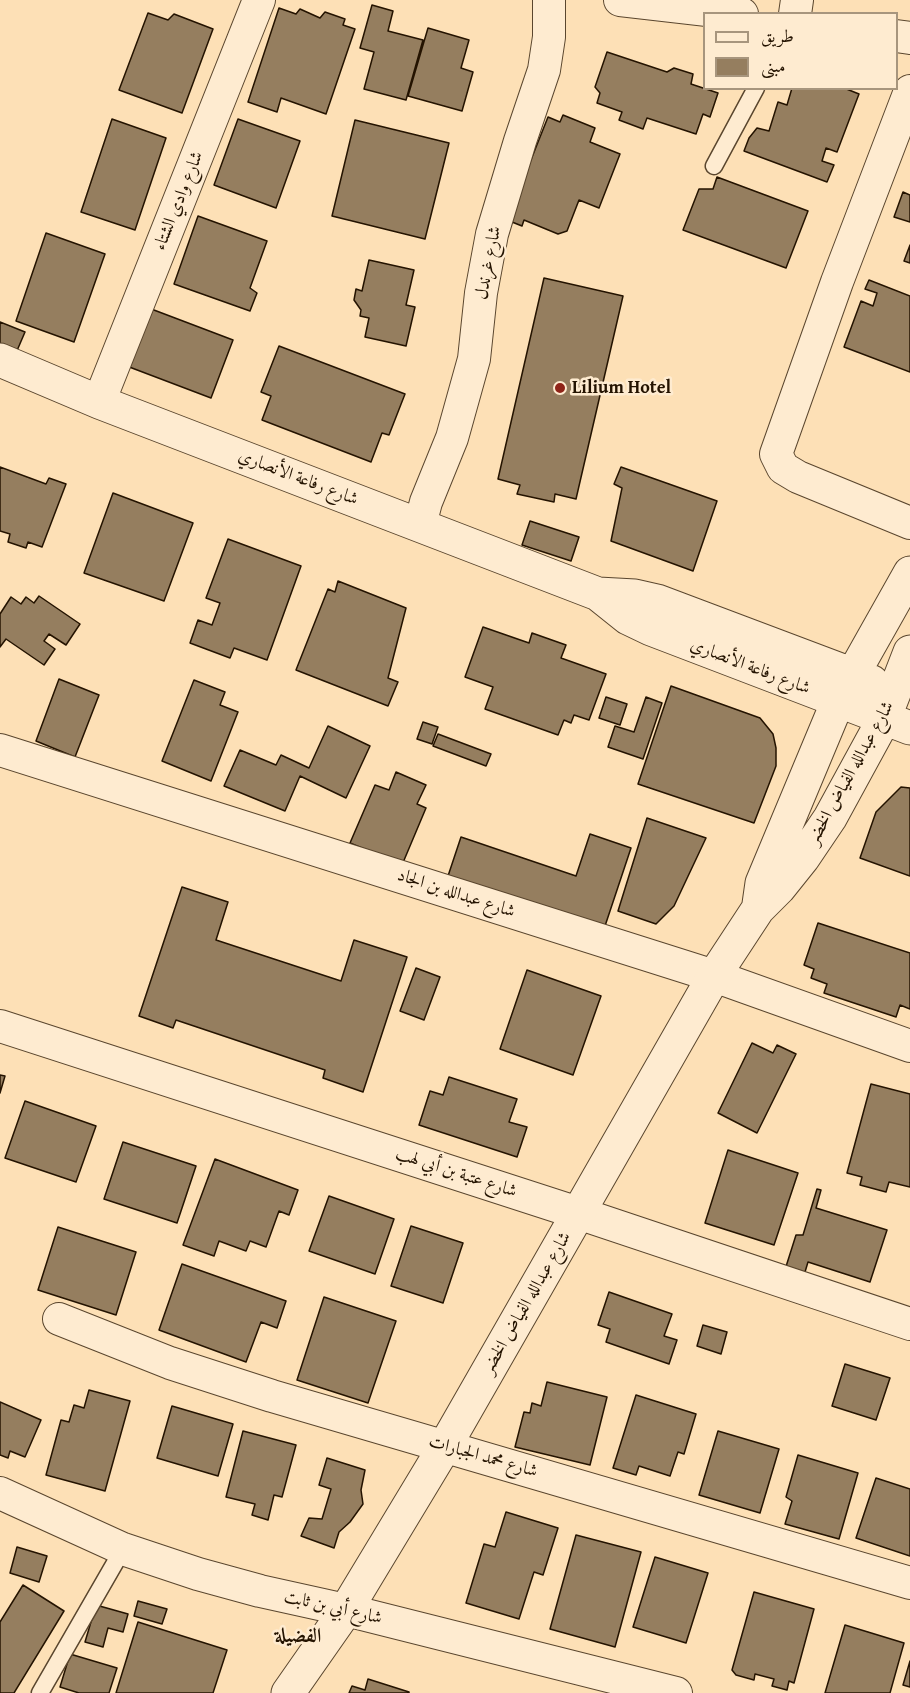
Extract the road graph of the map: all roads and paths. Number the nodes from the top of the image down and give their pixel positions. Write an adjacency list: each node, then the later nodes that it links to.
1 (259, 0): 9 (street, شارع وادي الشتاء)
2 (549, 0): 11 (street, شارع غرندل)
3 (620, 0): 4 (street)
4 (725, 12)
5 (755, 90): 7 (lane)
6 (910, 91): 10 (street)
7 (714, 166)
8 (0, 360): 9 (street, شارع رفاعة الأنصاري)
9 (99, 402): 11 (street, شارع رفاعة الأنصاري)
10 (910, 523)
11 (420, 525): 14 (street, شارع رفاعة الأنصاري)
12 (910, 573): 14 (street, شارع عبدالله الفياض الخضر)
13 (910, 652): 15 (street, شارع عبدالله الفياض الخضر)
14 (845, 688): 15 (street, شارع رفاعة الأنصاري); 17 (street, شارع عبدالله الفياض الخضر)
15 (900, 708): 17 (street, شارع عبدالله الفياض الخضر)
16 (0, 750): 18 (street, شارع عبدالله بن الجاد)
17 (758, 909): 18 (street, شارع عبدالله الفياض الخضر)
18 (714, 976): 20 (street, شارع عبدالله بن الجاد); 21 (street, شارع عبدالله الفياض الخضر)
19 (0, 1026): 21 (street, شارع عتبة بن أبي لهب)
20 (910, 1046)
21 (578, 1213): 23 (street, شارع عتبة بن أبي لهب); 24 (street, شارع عبدالله الفياض الخضر)
22 (59, 1319): 24 (street, شارع محمد الجبارات)
23 (910, 1324)
24 (446, 1446): 27 (street, شارع محمد الجبارات); 28 (street, شارع عبدالله الفياض الخضر)
25 (0, 1493): 26 (street, شارع أبي بن ثابت)
26 (123, 1549): 28 (street, شارع أبي بن ثابت); 29 (lane)
27 (910, 1583)
28 (346, 1610): 30 (street, شارع عبدالله الفياض الخضر); 31 (street, شارع أبي بن ثابت)
29 (40, 1693)
30 (288, 1693)
31 (676, 1693)

